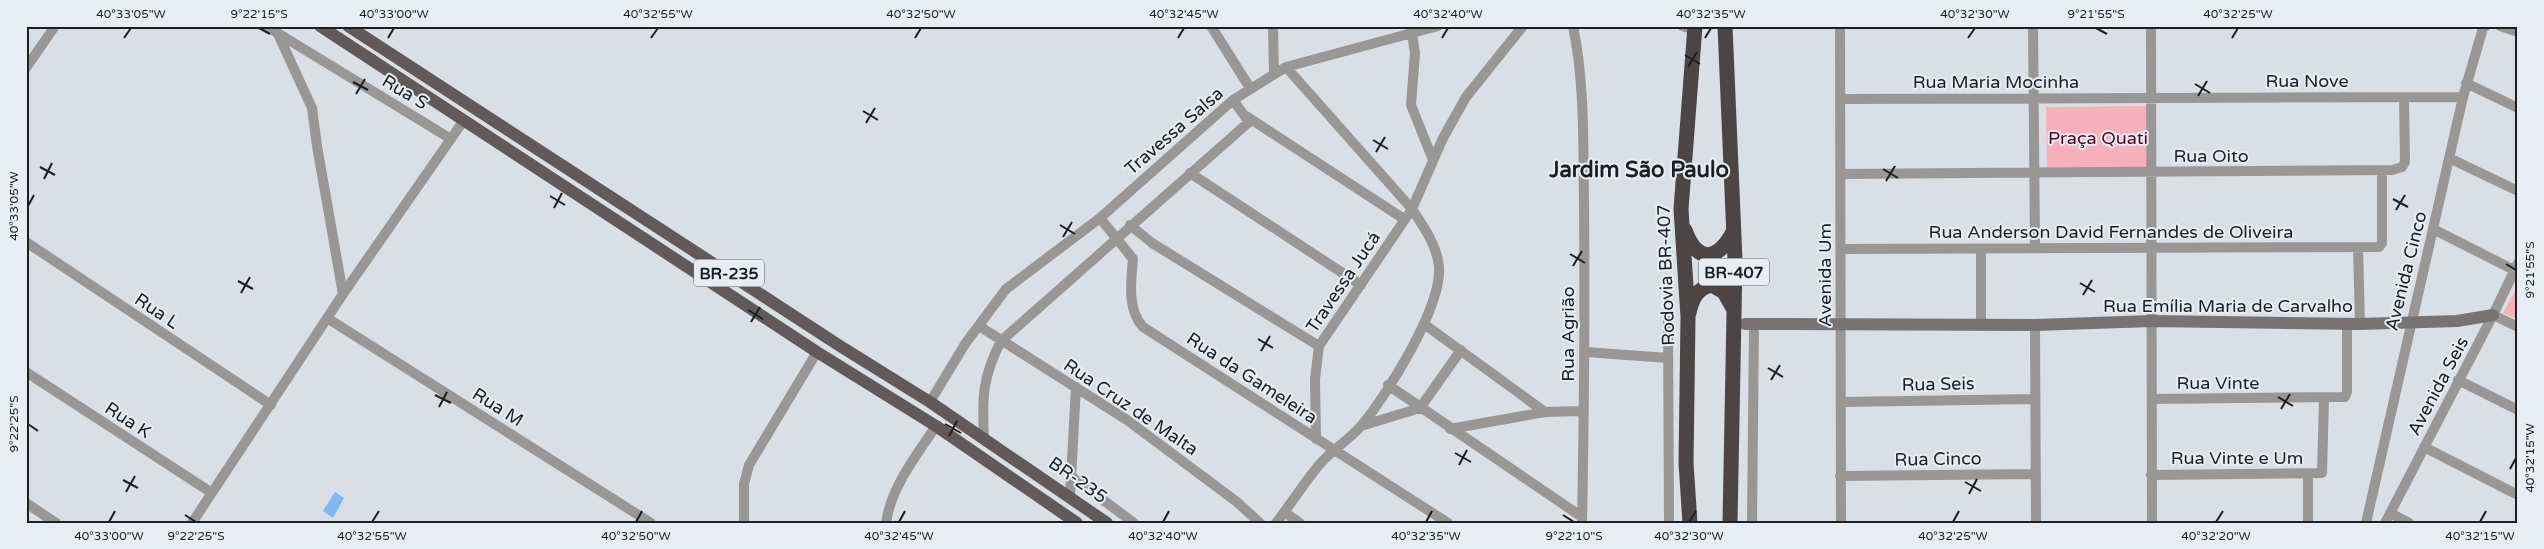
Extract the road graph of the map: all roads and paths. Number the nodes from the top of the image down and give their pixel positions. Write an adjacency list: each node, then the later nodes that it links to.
1 (55, 26): 21 (street)
2 (266, 26): 19 (street, Rua S)
3 (320, 26): 33 (main road, BR-235 / BR-235)
4 (348, 26): 88 (main road, BR-235 / BR-235)
5 (1211, 26): 24 (street)
6 (1273, 26): 22 (street)
7 (1438, 26): 17 (street, Travessa Salsa)
8 (1523, 26): 36 (street, Travessa Jucá)
9 (1573, 26): 79 (street, Rua Agrião)
10 (1725, 26): 49 (highway, BR-407)
11 (1840, 26): 29 (street, Avenida Um)
12 (2033, 26): 27 (street)
13 (2150, 26): 28 (street)
14 (2500, 26): 18 (street)
15 (1691, 27): 44 (highway, Rodovia BR-407 / BR-407)
16 (2485, 27): 23 (street, Avenida Cinco)
17 (1411, 30): 20 (street, Travessa Salsa); 36 (street)
18 (2518, 32)
19 (278, 34): 34 (street, Rua S); 59 (street)
20 (1286, 67): 22 (street, Travessa Salsa); 43 (street)
21 (26, 68)
22 (1274, 73): 24 (street, Travessa Salsa)
23 (2466, 83): 26 (street, Avenida Cinco); 31 (street)
24 (1250, 88): 30 (street, Travessa Salsa)
25 (2404, 97): 26 (street, Rua Nove); 28 (street, Rua Nove); 37 (street, Rua Oito)
26 (2463, 97): 35 (street, Avenida Cinco)
27 (2034, 98): 28 (street, Rua Maria Mocinha); 29 (street, Rua Maria Mocinha); 39 (street)
28 (2150, 98): 40 (street)
29 (1841, 99): 41 (street, Avenida Um)
30 (1233, 100): 32 (street); 45 (street, Travessa Salsa)
31 (2518, 108)
32 (1247, 119): 38 (street); 46 (street)
33 (464, 120): 34 (street); 78 (main road, BR-235 / BR-235)
34 (451, 139): 59 (street)
35 (2449, 158): 42 (street); 48 (street, Avenida Cinco)
36 (1434, 160): 43 (street, Travessa Jucá)
37 (2382, 171): 40 (street, Rua Oito); 54 (street, Rua Anderson David Fernandes de Oliveira)
38 (1190, 173): 47 (street); 58 (street)
39 (2035, 173): 40 (street, Rua Oito); 41 (street, Rua Oito); 53 (street)
40 (2151, 173): 52 (street)
41 (1841, 174): 55 (street, Avenida Um)
42 (2518, 191)
43 (1412, 209): 46 (street, Travessa Jucá); 67 (street)
44 (1681, 209): 49 (highway); 62 (highway, Rodovia BR-407 / BR-407)
45 (1100, 218): 50 (street, Rua da Gameleira); 73 (street)
46 (1404, 219): 58 (street, Travessa Jucá)
47 (1130, 225): 50 (street); 76 (street)
48 (2433, 229): 57 (street); 66 (street, Avenida Cinco)
49 (1733, 232): 60 (highway, BR-407)
50 (1116, 238): 75 (street); 99 (street, Rua da Gameleira)
51 (26, 242): 90 (street, Rua L)
52 (2150, 246): 53 (street, Rua Anderson David Fernandes de Oliveira); 54 (street, Rua Anderson David Fernandes de Oliveira); 65 (street)
53 (2035, 247): 56 (street, Rua Anderson David Fernandes de Oliveira)
54 (2358, 247): 71 (street)
55 (1842, 249): 56 (street, Rua Anderson David Fernandes de Oliveira); 69 (street, Avenida Um)
56 (1982, 249): 70 (street)
57 (2516, 267): 61 (street, Avenida Seis)
58 (1361, 285): 76 (street, Travessa Jucá)
59 (343, 294): 63 (street)
60 (1733, 310): 62 (highway); 128 (highway, BR-407)
61 (2493, 315): 66 (street, Rua Emília Maria de Carvalho); 74 (street); 82 (street, Avenida Seis)
62 (1688, 317): 127 (highway, Rodovia BR-407 / BR-407)
63 (327, 318): 90 (street); 116 (street, Rua M)
64 (1668, 321): 80 (street)
65 (2152, 321): 71 (street, Rua Emília Maria de Carvalho); 72 (street, Rua Emília Maria de Carvalho); 86 (street)
66 (2410, 323): 71 (street, Rua Emília Maria de Carvalho); 134 (street, Avenida Cinco)
67 (1424, 324): 77 (street); 83 (street)
68 (1749, 324): 69 (street, Rua Emília Maria de Carvalho); 129 (street)
69 (1842, 324): 70 (street, Rua Emília Maria de Carvalho); 89 (street, Avenida Um)
70 (1981, 324): 72 (street, Rua Emília Maria de Carvalho)
71 (2354, 324): 87 (street, Rua Vinte)
72 (2036, 325): 85 (street)
73 (978, 326): 75 (street, Rua Cruz de Malta); 88 (street)
74 (2518, 328)
75 (1001, 341): 84 (street, Rua Cruz de Malta); 98 (street)
76 (1319, 346): 99 (street, Travessa Jucá)
77 (1461, 350): 91 (street); 94 (street)
78 (817, 352): 95 (main road, BR-235 / BR-235); 117 (street)
79 (1586, 352): 80 (street); 93 (street, Rua Agrião)
80 (1668, 358): 126 (street)
81 (26, 372): 107 (street, Rua K)
82 (2458, 380): 92 (street); 100 (street, Avenida Seis)
83 (1388, 386): 91 (street); 96 (street)
84 (1076, 387): 106 (street); 122 (street, Rua Cruz de Malta)
85 (2035, 399): 89 (street, Rua Seis); 102 (street)
86 (2152, 399): 87 (street, Rua Vinte); 104 (street)
87 (2324, 399): 103 (street, Rua Vinte e Um)
88 (930, 402): 98 (main road, BR-235 / BR-235)
89 (1842, 402): 105 (street, Avenida Um)
90 (271, 406): 107 (street)
91 (1420, 408): 96 (street); 97 (street)
92 (2518, 410)
93 (1584, 411): 94 (street); 113 (street, Rua Agrião)
94 (1545, 412): 97 (street)
95 (936, 426): 118 (street); 119 (main road, BR-235 / BR-235)
96 (1361, 426): 101 (street)
97 (1450, 429): 113 (street)
98 (984, 439): 109 (main road, BR-235 / BR-235)
99 (1316, 439): 101 (street, Rua da Gameleira)
100 (2424, 447): 108 (street); 112 (street, Avenida Seis)
101 (1334, 449): 111 (street); 125 (street, Rua da Gameleira)
102 (2035, 474): 105 (street, Rua Cinco); 131 (street)
103 (2308, 474): 104 (street, Rua Vinte e Um); 133 (street)
104 (2151, 475): 132 (street)
105 (1840, 476): 130 (street, Avenida Um)
106 (1072, 478): 109 (street); 121 (street)
107 (212, 493): 115 (street)
108 (2518, 494)
109 (1070, 496): 120 (main road, BR-235 / BR-235)
110 (26, 504): 114 (street)
111 (1284, 512): 123 (street); 124 (street)
112 (2390, 513): 135 (street, Avenida Seis); 136 (street)
113 (1582, 520)
114 (56, 523)
115 (192, 523)
116 (651, 523)
117 (744, 523)
118 (886, 523)
119 (1077, 523)
120 (1107, 523)
121 (1134, 523)
122 (1260, 523)
123 (1276, 523)
124 (1300, 523)
125 (1448, 523)
126 (1669, 523)
127 (1690, 523)
128 (1730, 523)
129 (1752, 523)
130 (1841, 523)
131 (2036, 523)
132 (2152, 523)
133 (2308, 523)
134 (2366, 523)
135 (2385, 523)
136 (2409, 523)

